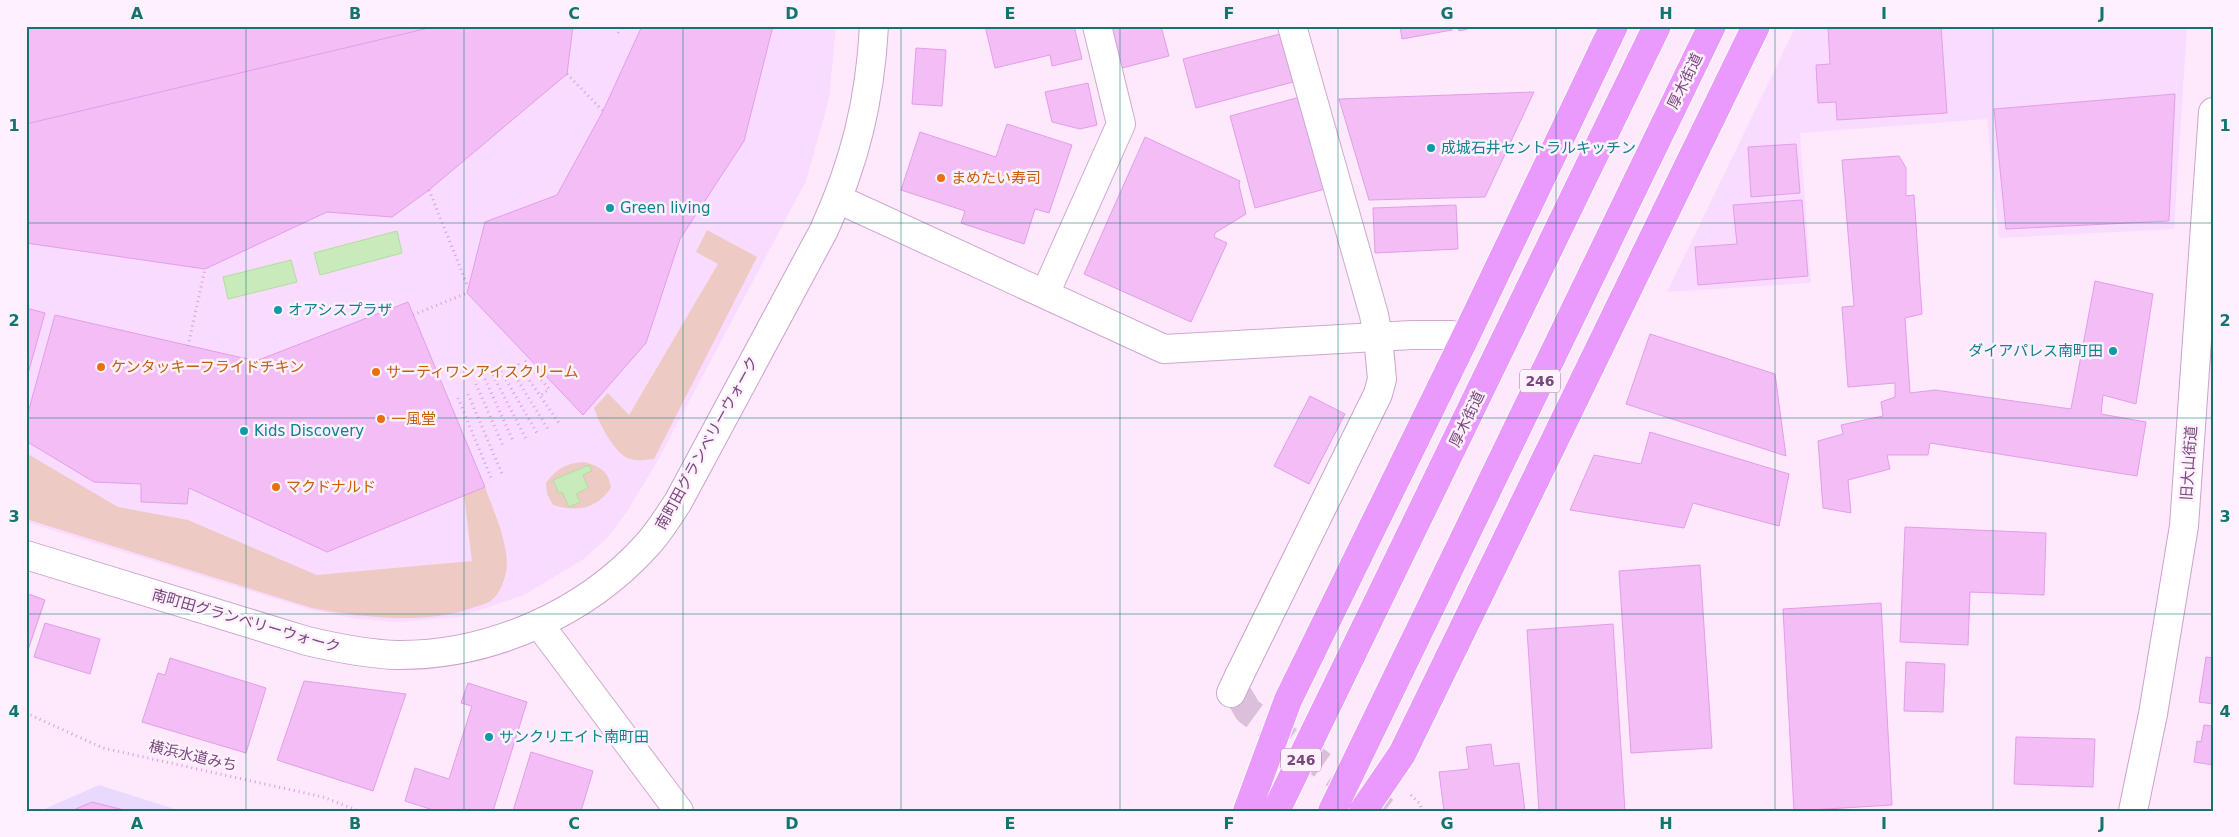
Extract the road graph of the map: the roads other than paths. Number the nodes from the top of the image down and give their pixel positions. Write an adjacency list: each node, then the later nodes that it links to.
1 (874, 26): 9 (street, 南町田グランベリーウォーク)
2 (1097, 26): 10 (street)
3 (1292, 26): 11 (street)
4 (1614, 26): 12 (highway)
5 (1657, 26): 19 (highway, 厚木街道 / 246)
6 (1712, 26): 20 (highway, 厚木街道 / 246)
7 (1756, 26): 21 (highway)
8 (2213, 112): 13 (street, 旧大山街道)
9 (838, 199): 10 (street); 15 (street, 南町田グランベリーウォーク)
10 (1045, 294): 11 (street)
11 (1378, 337): 12 (street); 16 (street)
12 (1465, 338): 18 (highway)
13 (2205, 342): 22 (street, 旧大山街道)
14 (26, 555): 15 (street, 南町田グランベリーウォーク)
15 (540, 624): 17 (street)
16 (1236, 688)
17 (679, 811)
18 (1247, 811)
19 (1276, 811)
20 (1332, 811)
21 (1363, 811)
22 (2133, 811)

